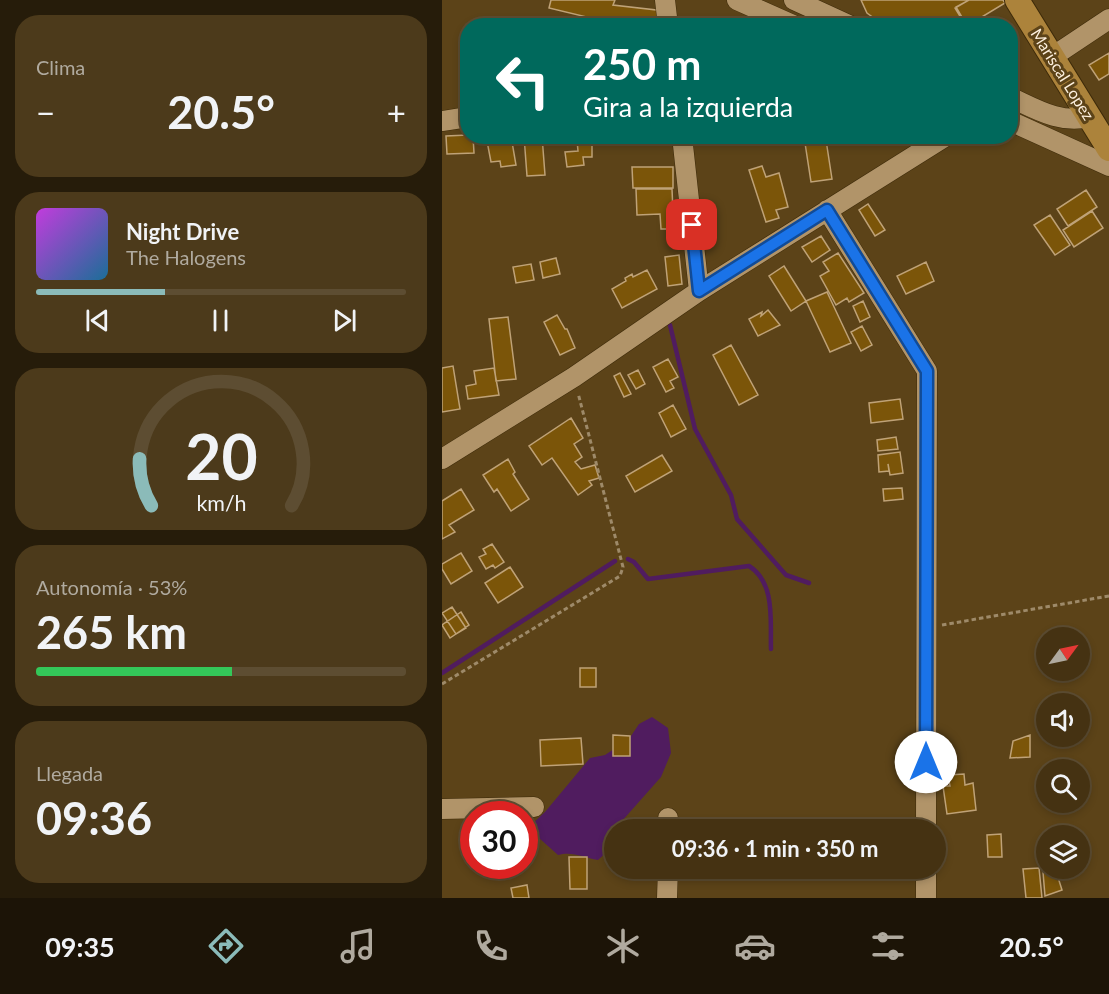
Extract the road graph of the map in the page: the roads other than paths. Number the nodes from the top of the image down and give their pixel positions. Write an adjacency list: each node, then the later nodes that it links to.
1 (665, 0): 5 (street)
2 (737, 0): 6 (street)
3 (794, 0): 7 (street)
4 (1017, 0): 9 (main road, Mariscal Lopez)
5 (667, 18)
6 (777, 18)
7 (833, 18)
8 (1108, 19): 9 (street)
9 (1052, 57): 11 (main road, Mariscal Lopez)
10 (1018, 101): 11 (street)
11 (1089, 117): 17 (main road, Mariscal Lopez)
12 (460, 118): 13 (street)
13 (442, 121)
14 (1018, 125): 18 (street)
15 (683, 144): 20 (street)
16 (933, 144): 19 (street)
17 (1108, 149)
18 (1108, 166)
19 (827, 210): 20 (street); 24 (street)
20 (699, 291): 21 (street)
21 (442, 459)
22 (442, 809): 23 (street)
23 (460, 809)
24 (926, 819)
25 (668, 879): 27 (street)
26 (926, 879): 28 (street)
27 (667, 898)
28 (926, 898)

